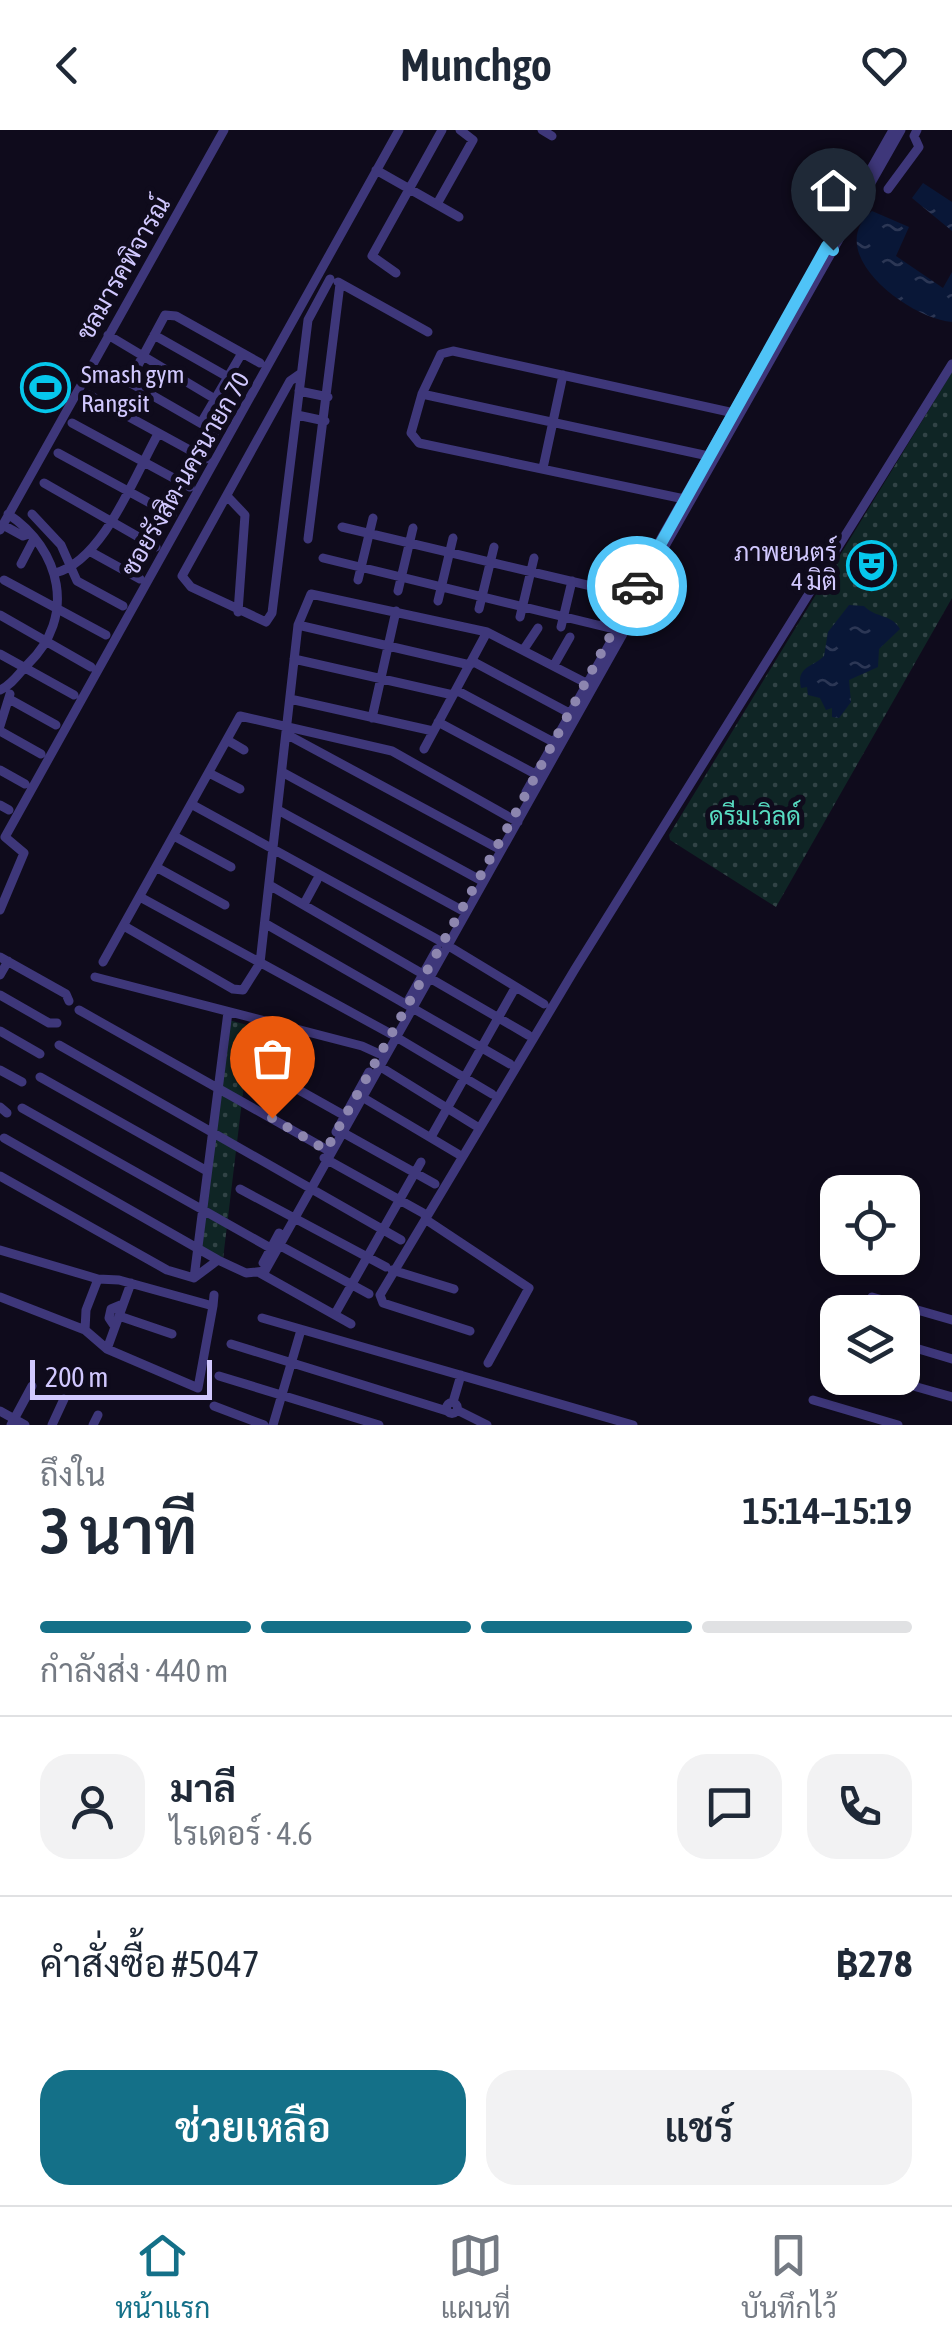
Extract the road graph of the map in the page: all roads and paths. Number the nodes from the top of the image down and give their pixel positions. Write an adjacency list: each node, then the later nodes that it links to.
1 (224, 130): 21 (street, ชลมารคพิจารณ์)
2 (398, 130): 10 (street, ซอยรังสิต-นครนายก 70)
3 (442, 130): 12 (street)
4 (460, 130): 14 (street)
5 (542, 130): 9 (street)
6 (893, 130): 11 (street)
7 (901, 130): 11 (street)
8 (917, 130): 13 (street)
9 (552, 136)
10 (376, 170): 12 (street); 17 (street, ซอยรังสิต-นครนายก 70)
11 (872, 173): 34 (street)
12 (408, 188): 14 (street); 16 (street)
13 (888, 189)
14 (438, 204): 15 (street)
15 (459, 216)
16 (396, 273)
17 (326, 276): 18 (street); 26 (street); 150 (street, ซอยรังสิต-นครนายก 70)
18 (340, 284): 19 (street); 32 (street)
19 (428, 332)
20 (154, 335): 22 (street); 23 (street); 28 (street)
21 (106, 338): 23 (street); 52 (street, ชลมารคพิจารณ์)
22 (242, 353): 24 (street); 28 (street)
23 (142, 358): 33 (street); 39 (street)
24 (260, 363)
25 (952, 364): 205 (street)
26 (300, 374): 29 (street); 50 (street)
27 (564, 375): 30 (street); 34 (street); 37 (street)
28 (228, 376): 33 (street)
29 (298, 392): 32 (street); 35 (street)
30 (422, 394): 37 (street); 46 (street)
31 (88, 395): 41 (street)
32 (328, 397): 36 (street)
33 (215, 398): 39 (street)
34 (736, 414): 43 (street)
35 (297, 415): 36 (street); 90 (street)
36 (325, 421): 63 (street)
37 (553, 422): 43 (street); 46 (street)
38 (72, 423): 45 (street)
39 (200, 423): 40 (street)
40 (216, 432)
41 (158, 434): 44 (street); 45 (street)
42 (58, 453): 49 (street)
43 (712, 457): 51 (street)
44 (206, 459)
45 (142, 462): 48 (street); 49 (street)
46 (543, 468): 51 (street)
47 (44, 483): 56 (street)
48 (190, 487)
49 (126, 492): 54 (street); 56 (street)
50 (227, 496): 90 (street); 90 (street)
51 (688, 500): 99 (street)
52 (8, 514): 58 (street, ชลมารคพิจารณ์); 61 (street)
53 (32, 514): 74 (street)
54 (172, 516)
55 (373, 518): 60 (street)
56 (110, 521): 65 (street); 67 (street)
57 (342, 527): 60 (street)
58 (2, 528): 61 (street)
59 (414, 528): 64 (street)
60 (369, 534): 64 (street); 73 (street)
61 (31, 537): 72 (street); 76 (street)
62 (454, 538): 68 (street)
63 (308, 540)
64 (410, 543): 68 (street); 77 (street)
65 (156, 546)
66 (494, 548): 71 (street)
67 (90, 552): 74 (street); 78 (street)
68 (450, 552): 71 (street); 82 (street)
69 (323, 558): 73 (street)
70 (534, 558): 75 (street)
71 (490, 562): 75 (street); 84 (street)
72 (21, 564)
73 (362, 567): 77 (street); 80 (street)
74 (71, 569): 76 (street); 87 (street)
75 (531, 572): 81 (street); 86 (street)
76 (55, 573): 88 (street)
77 (402, 577): 82 (street); 83 (street)
78 (140, 579)
79 (4, 580): 88 (street)
80 (358, 580)
81 (572, 582): 92 (street); 95 (street)
82 (442, 587): 84 (street); 85 (street)
83 (398, 591)
84 (482, 596): 86 (street); 89 (street)
85 (438, 601)
86 (523, 605): 92 (street); 94 (street)
87 (123, 606)
88 (59, 609): 101 (street); 103 (street)
89 (479, 610)
90 (238, 612)
91 (396, 612): 96 (street); 100 (street); 104 (street)
92 (564, 615): 95 (street); 98 (street)
93 (0, 616): 103 (street)
94 (520, 618)
95 (604, 624): 99 (street)
96 (298, 625): 104 (street); 107 (street)
97 (538, 628): 105 (street)
98 (561, 628)
99 (620, 630): 113 (street)
100 (488, 632): 105 (street); 108 (street)
101 (106, 635)
102 (570, 637): 109 (street)
103 (47, 642): 110 (street); 111 (street)
104 (388, 646): 108 (street); 112 (street)
105 (524, 649): 109 (street)
106 (0, 654): 111 (street)
107 (294, 658): 112 (street); 117 (street)
108 (471, 663): 115 (street); 119 (street)
109 (554, 665): 113 (street)
110 (90, 667)
111 (24, 668): 114 (street); 116 (street)
112 (381, 678): 115 (street); 120 (street)
113 (590, 684): 119 (street)
114 (3, 689): 118 (street)
115 (454, 692): 122 (street); 126 (street)
116 (74, 695)
117 (290, 699): 120 (street); 124 (street)
118 (11, 700): 121 (street); 123 (street)
119 (573, 714): 126 (street)
120 (372, 718): 122 (street)
121 (56, 725)
122 (436, 727): 127 (street); 133 (street)
123 (0, 728): 129 (street)
124 (286, 730): 125 (street); 132 (street); 138 (street); 141 (street)
125 (227, 740): 128 (street); 131 (street)
126 (556, 744): 133 (street)
127 (424, 749)
128 (244, 750)
129 (41, 754)
130 (0, 770): 134 (street)
131 (209, 772): 135 (street); 136 (street)
132 (282, 772): 137 (street); 145 (street)
133 (538, 776): 138 (street)
134 (24, 784)
135 (240, 789)
136 (191, 804): 139 (street); 140 (street)
137 (278, 810): 140 (street); 151 (street)
138 (518, 822): 141 (street)
139 (174, 836): 142 (street); 143 (street)
140 (274, 849): 146 (street); 154 (street)
141 (498, 849): 145 (street)
142 (156, 867): 147 (street); 149 (street)
143 (230, 868)
144 (317, 880): 148 (street)
145 (480, 880): 151 (street)
146 (271, 886): 148 (street); 152 (street)
147 (140, 897): 153 (street); 157 (street)
148 (304, 904): 159 (street)
149 (225, 905)
150 (0, 910)
151 (463, 910): 154 (street)
152 (266, 924): 157 (street); 164 (street)
153 (124, 926): 156 (street); 157 (street)
154 (445, 943): 159 (street); 161 (street)
155 (4, 959): 158 (street); 163 (street)
156 (104, 962)
157 (260, 963): 171 (street)
158 (0, 976)
159 (424, 976): 164 (street); 168 (street)
160 (96, 978): 167 (street)
161 (514, 988): 165 (street); 168 (street)
162 (0, 995): 169 (street)
163 (69, 1001)
164 (410, 1003): 171 (street); 174 (street)
165 (544, 1004)
166 (79, 1010): 183 (street)
167 (228, 1012): 176 (street); 183 (street)
168 (498, 1017): 172 (street); 174 (street)
169 (58, 1023)
170 (0, 1031): 175 (street)
171 (393, 1035): 176 (street); 181 (street)
172 (528, 1035)
173 (59, 1045): 190 (street)
174 (482, 1046): 177 (street); 181 (street)
175 (40, 1054)
176 (381, 1059): 185 (street); 187 (street); 188 (street)
177 (510, 1064)
178 (256, 1066): 188 (street)
179 (0, 1070): 182 (street)
180 (40, 1077): 197 (street)
181 (465, 1078): 184 (street); 187 (street)
182 (22, 1082)
183 (219, 1088): 190 (street); 195 (street)
184 (492, 1094)
185 (362, 1097): 188 (street); 192 (street)
186 (22, 1108): 204 (street)
187 (448, 1109): 189 (street); 192 (street)
188 (347, 1117): 191 (street)
189 (476, 1126)
190 (212, 1131): 197 (street); 201 (street)
191 (340, 1131): 195 (street); 198 (street)
192 (431, 1137): 194 (street)
193 (4, 1138): 209 (street)
194 (458, 1154)
195 (326, 1155): 201 (street); 203 (street)
196 (421, 1162): 198 (street)
197 (207, 1171): 204 (street)
198 (415, 1172): 200 (street); 203 (street)
199 (0, 1176): 216 (street)
200 (436, 1184)
201 (308, 1187): 206 (street); 207 (street)
202 (240, 1189): 206 (street)
203 (399, 1200): 205 (street); 207 (street)
204 (202, 1210): 209 (street); 210 (street)
205 (424, 1216): 214 (street); 239 (street)
206 (291, 1218): 210 (street); 212 (street)
207 (383, 1228): 208 (street); 212 (street)
208 (401, 1240)
209 (198, 1247): 213 (street); 216 (street)
210 (275, 1247): 215 (street); 219 (street)
211 (0, 1250): 217 (street)
212 (367, 1257): 214 (street); 219 (street)
213 (218, 1260): 215 (street); 216 (street)
214 (389, 1268): 220 (street); 233 (street)
215 (260, 1273): 224 (street)
216 (194, 1278)
217 (98, 1280): 218 (street); 231 (street)
218 (131, 1283): 223 (street); 236 (street)
219 (351, 1285): 221 (street); 224 (street)
220 (454, 1289)
221 (368, 1294)
222 (0, 1297): 231 (street)
223 (123, 1304): 226 (street); 230 (street)
224 (334, 1314): 229 (street)
225 (920, 1314): 228 (street)
226 (119, 1316): 230 (street); 234 (street)
227 (262, 1318): 232 (street)
228 (952, 1320)
229 (352, 1324)
230 (115, 1327): 236 (street)
231 (85, 1330): 236 (street)
232 (301, 1330): 240 (street); 241 (street)
233 (470, 1330)
234 (172, 1334)
235 (231, 1344): 240 (street)
236 (107, 1349)
237 (920, 1349): 238 (street)
238 (952, 1359)
239 (488, 1362)
240 (292, 1363): 245 (street); 250 (street)
241 (461, 1375): 250 (street); 261 (street)
242 (219, 1376): 245 (street)
243 (32, 1386): 252 (street)
244 (920, 1388): 246 (street)
245 (282, 1395): 257 (street); 258 (street)
246 (952, 1397)
247 (64, 1399): 255 (street)
248 (813, 1400): 253 (street)
249 (214, 1406): 256 (street)
250 (452, 1409): 259 (street); 260 (street)
251 (0, 1411): 252 (street)
252 (13, 1422): 254 (street)
253 (879, 1422): 262 (street)
254 (25, 1425)
255 (52, 1425)
256 (264, 1425)
257 (273, 1425)
258 (379, 1425)
259 (447, 1425)
260 (487, 1425)
261 (633, 1425)
262 (898, 1425)

